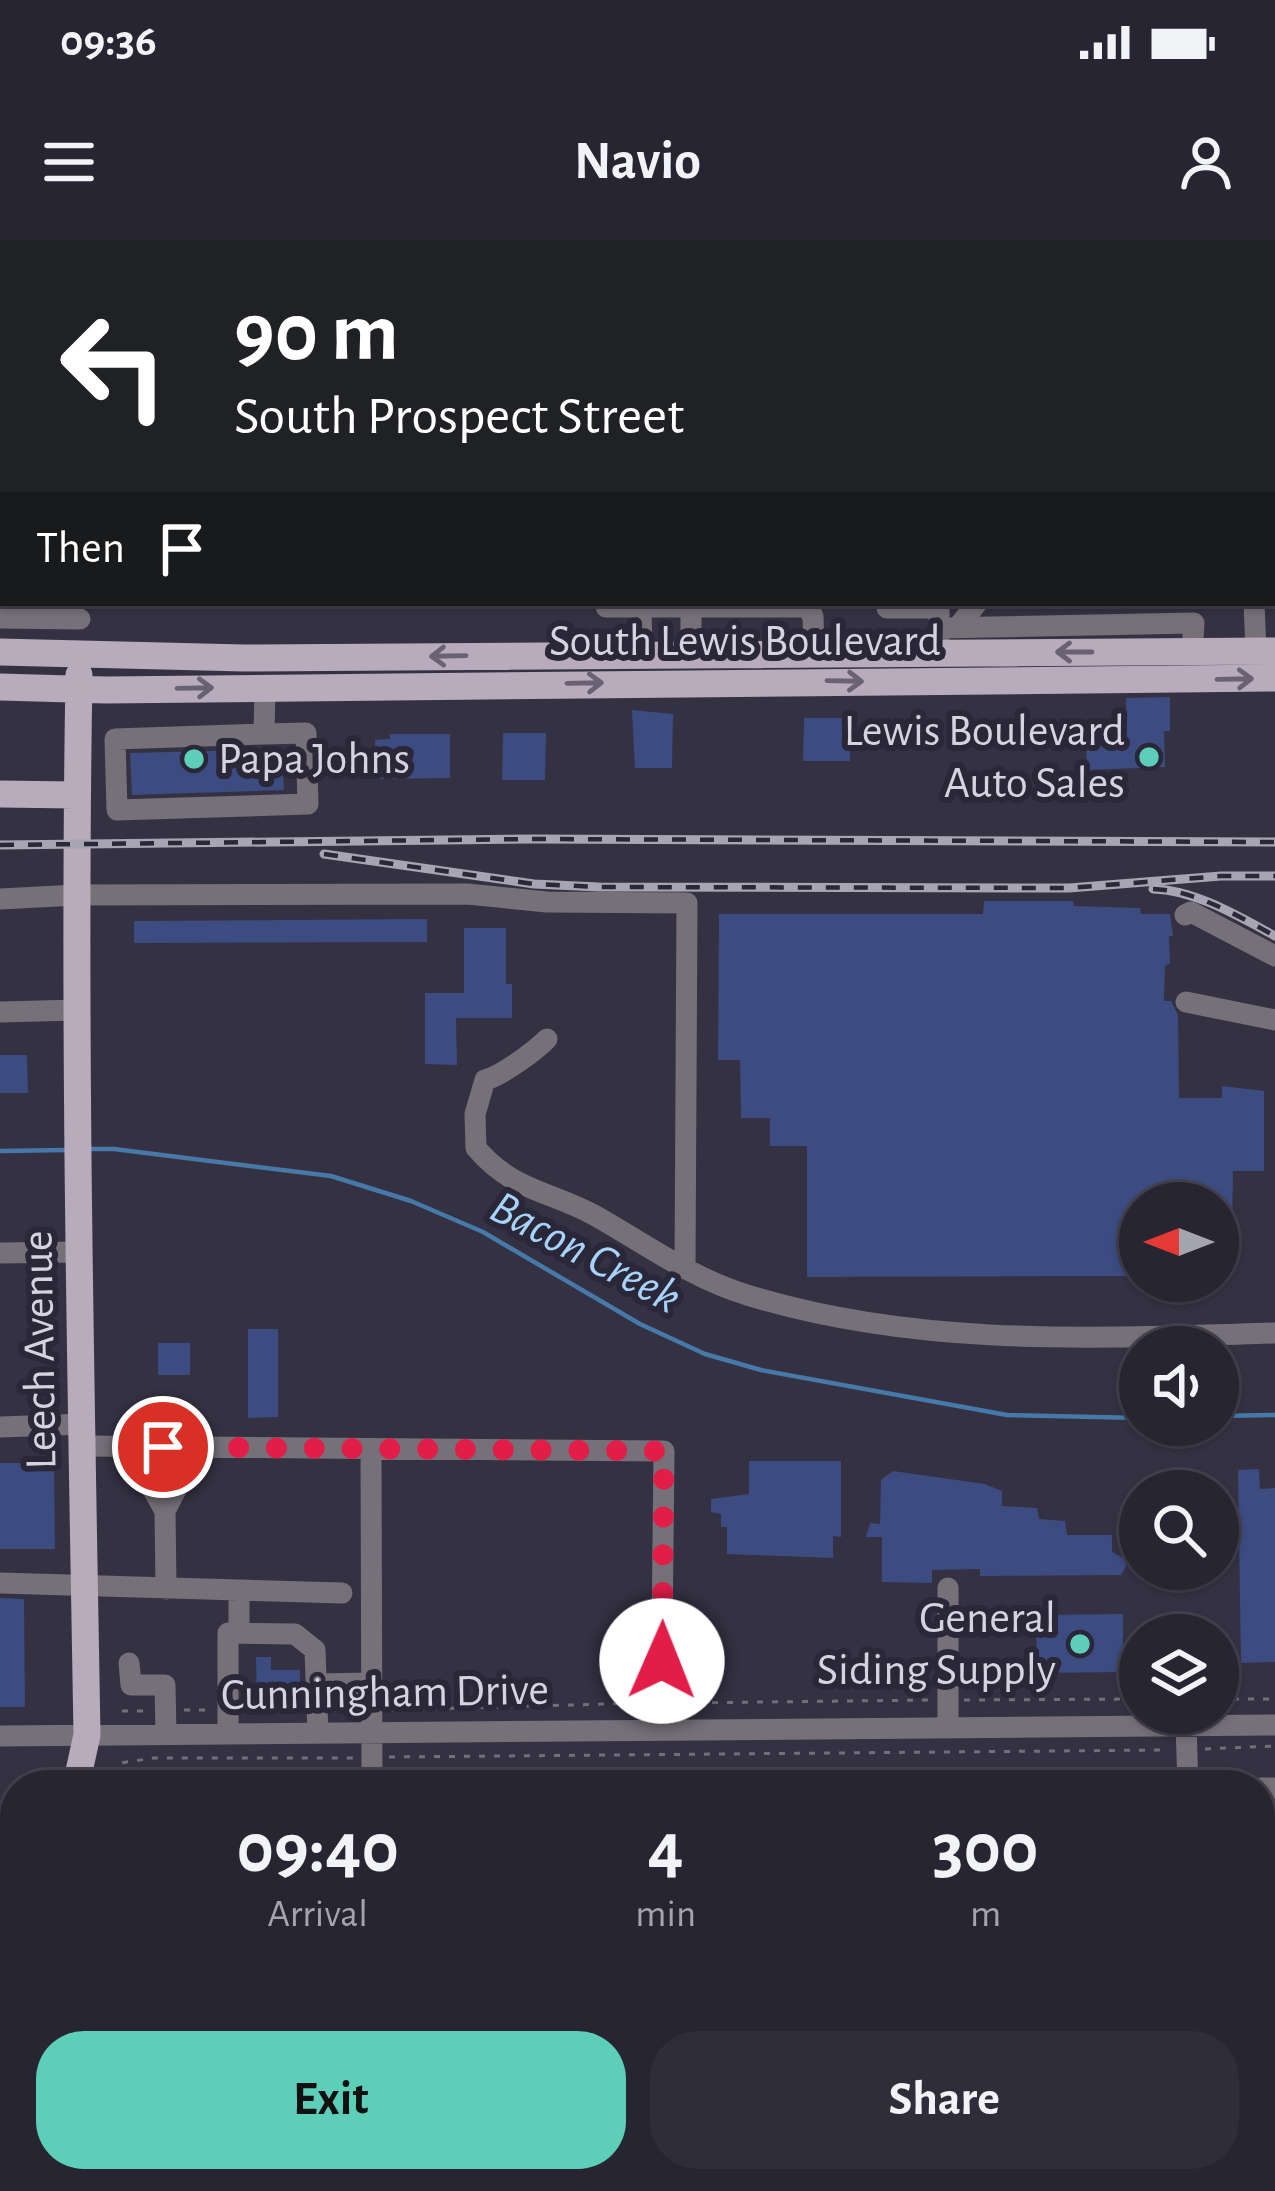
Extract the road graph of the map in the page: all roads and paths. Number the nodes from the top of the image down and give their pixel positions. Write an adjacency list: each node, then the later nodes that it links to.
1 (667, 606): 8 (street)
2 (693, 606): 16 (street)
3 (807, 606): 17 (street)
4 (886, 606): 12 (street)
5 (974, 606): 12 (street)
6 (1255, 606): 14 (street)
7 (606, 607): 8 (street)
8 (641, 607): 19 (street)
9 (80, 611): 11 (street); 20 (street, Leech Avenue)
10 (1193, 613): 13 (street); 18 (street)
11 (8, 618): 15 (street)
12 (945, 636): 13 (main road, South Lewis Boulevard); 17 (main road, South Lewis Boulevard)
13 (1134, 638): 18 (main road, South Lewis Boulevard)
14 (1265, 651): 18 (main road, South Lewis Boulevard)
15 (8, 652): 20 (main road, South Lewis Boulevard)
16 (691, 652): 17 (main road, South Lewis Boulevard); 19 (main road, South Lewis Boulevard)
17 (814, 652)
18 (1192, 652)
19 (642, 653): 20 (main road, South Lewis Boulevard, one-way to 20)
20 (79, 654): 24 (main road, Leech Avenue)
21 (1275, 678): 23 (main road, South Lewis Boulevard, one-way to 21)
22 (0, 687): 24 (main road, South Lewis Boulevard)
23 (265, 687): 24 (main road, South Lewis Boulevard, one-way to 23); 26 (street)
24 (79, 689): 25 (main road); 28 (main road, Leech Avenue)
25 (0, 704)
26 (264, 734): 29 (street); 29 (street)
27 (0, 794): 28 (main road)
28 (75, 794): 29 (street); 30 (main road, Leech Avenue)
29 (117, 800)
30 (77, 895): 31 (street); 35 (main road, Leech Avenue); 41 (street)
31 (0, 899)
32 (1185, 915): 33 (street)
33 (1275, 956)
34 (1186, 1002): 37 (street)
35 (77, 1010): 36 (street); 39 (main road, Leech Avenue)
36 (0, 1012)
37 (1275, 1019)
38 (547, 1040): 41 (street)
39 (81, 1252): 40 (street); 44 (main road, Leech Avenue)
40 (0, 1253)
41 (685, 1270): 42 (street)
42 (1275, 1333)
43 (0, 1427): 44 (street)
44 (84, 1435): 45 (street); 50 (main road, Leech Avenue)
45 (128, 1447): 46 (street); 48 (street)
46 (198, 1447): 47 (street); 48 (street)
47 (371, 1449): 57 (street); 63 (street)
48 (165, 1511): 52 (street)
49 (0, 1583): 50 (street)
50 (85, 1587): 52 (street); 77 (main road, Leech Avenue)
51 (948, 1588): 62 (street)
52 (166, 1589): 53 (street)
53 (239, 1590): 54 (street); 55 (street)
54 (342, 1592)
55 (239, 1633): 58 (street); 65 (street)
56 (129, 1663): 64 (street)
57 (370, 1683): 58 (street); 68 (street)
58 (316, 1684): 67 (street)
59 (1119, 1699): 62 (path)
60 (1239, 1699): 61 (path)
61 (1275, 1699)
62 (948, 1700): 63 (path); 72 (street)
63 (662, 1703): 68 (path); 73 (street)
64 (166, 1710): 65 (path); 66 (path); 74 (street)
65 (228, 1710): 67 (path); 75 (street)
66 (122, 1711)
67 (318, 1721): 68 (street, Cunningham Drive); 68 (path); 75 (street, Cunningham Drive)
68 (369, 1721): 73 (street, Cunningham Drive); 81 (street)
69 (1239, 1725): 70 (street, Cunningham Drive)
70 (1275, 1725)
71 (1119, 1726): 72 (street, Cunningham Drive)
72 (948, 1727): 73 (street, Cunningham Drive)
73 (661, 1729)
74 (166, 1734): 75 (street, Cunningham Drive); 77 (street, Cunningham Drive)
75 (228, 1734)
76 (1186, 1734): 80 (street)
77 (88, 1735): 78 (street, Cunningham Drive); 82 (main road, Leech Avenue)
78 (0, 1736)
79 (1275, 1746): 80 (path)
80 (1187, 1749): 81 (path); 85 (street)
81 (371, 1757): 83 (path); 84 (street)
82 (80, 1770)
83 (114, 1770)
84 (371, 1770)
85 (1188, 1770)

